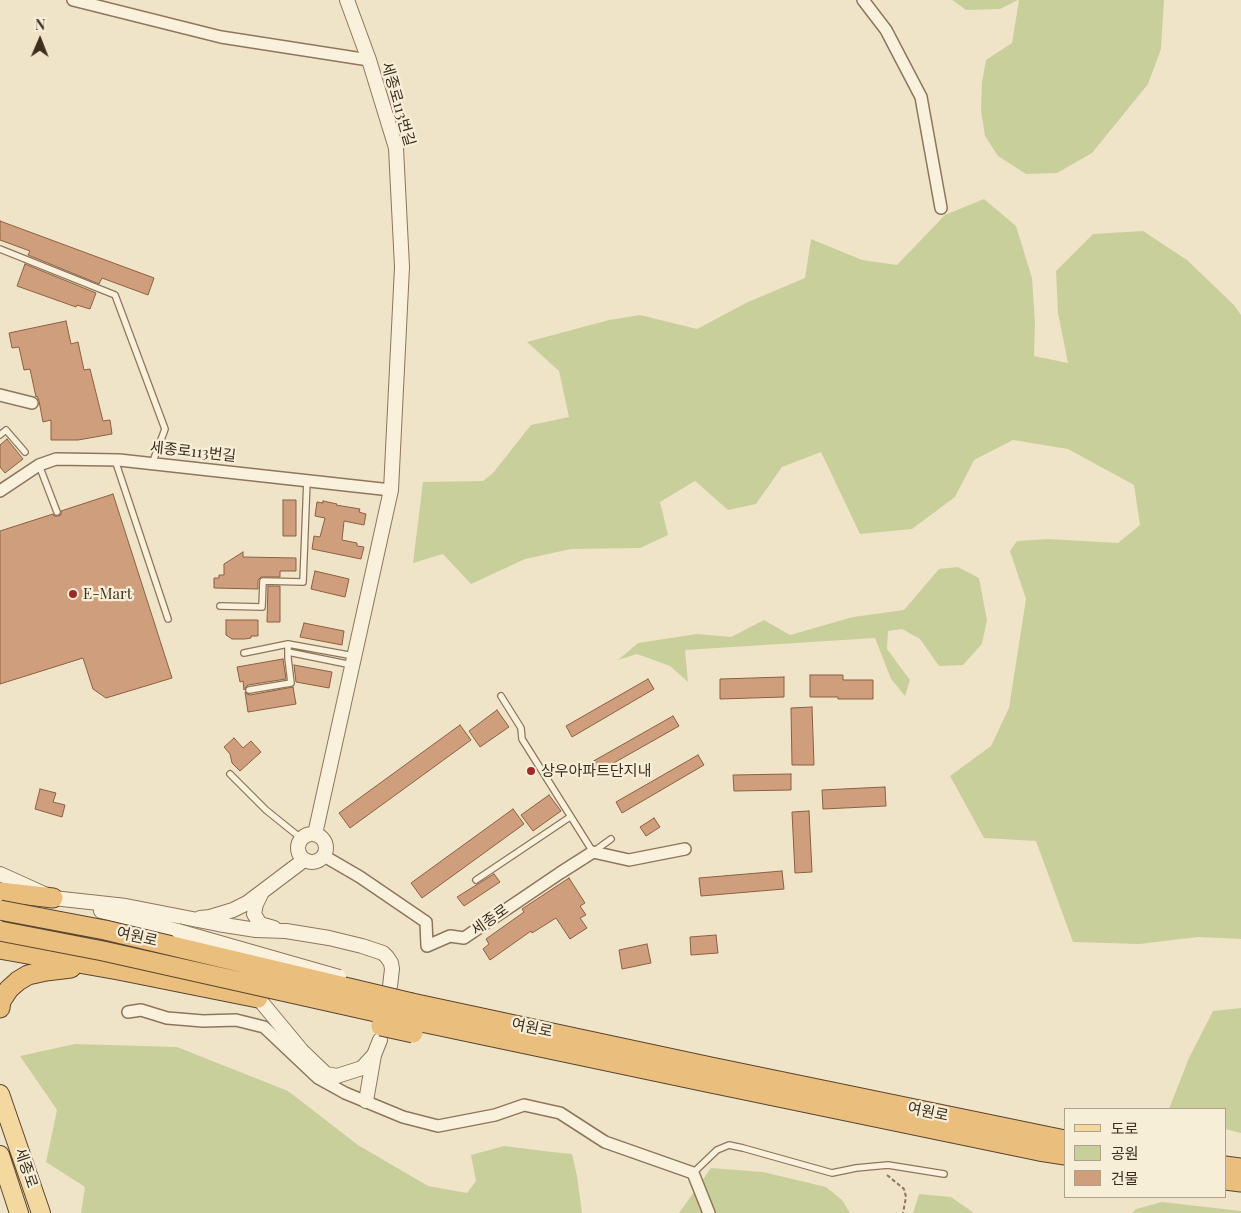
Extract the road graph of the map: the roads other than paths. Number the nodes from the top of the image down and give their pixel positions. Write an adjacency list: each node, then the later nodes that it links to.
1 (73, 0): 4 (street, 세종로113번길)
2 (348, 0): 4 (street)
3 (863, 0): 5 (street)
4 (369, 60): 15 (street, 세종로113번길)
5 (940, 208)
6 (0, 248): 12 (lane)
7 (0, 395): 8 (street)
8 (32, 403)
9 (0, 435): 10 (lane)
10 (25, 452)
11 (115, 460): 12 (street, 세종로113번길); 13 (street, 세종로113번길); 19 (lane)
12 (152, 464): 14 (street, 세종로113번길)
13 (39, 465): 16 (street, 세종로113번길); 17 (lane)
14 (307, 480): 15 (street, 세종로113번길); 18 (lane)
15 (391, 490): 23 (street, 세종로113번길)
16 (0, 491)
17 (56, 512)
18 (220, 606)
19 (168, 619)
20 (288, 644): 21 (lane); 22 (lane); 23 (lane)
21 (288, 652): 23 (lane); 24 (lane)
22 (244, 653)
23 (353, 661): 28 (street, 세종로113번길)
24 (249, 690)
25 (501, 696): 27 (lane)
26 (230, 774): 28 (lane)
27 (570, 817): 31 (lane); 35 (lane)
28 (308, 836): 32 (street); 33 (street)
29 (611, 839): 31 (lane)
30 (685, 849): 31 (street)
31 (593, 852): 32 (street, 세종로)
32 (324, 856): 33 (street)
33 (304, 860): 38 (street)
34 (0, 874): 39 (street)
35 (476, 880)
36 (0, 885): 39 (street)
37 (0, 892): 39 (highway)
38 (261, 894): 41 (street); 43 (street)
39 (53, 898): 41 (street)
40 (0, 910): 50 (highway, 여원로, bridge)
41 (181, 925): 43 (street); 50 (street, bridge)
42 (0, 931): 50 (highway, 여원로, bridge)
43 (286, 931): 46 (street)
44 (0, 948): 45 (highway)
45 (118, 970): 47 (highway); 48 (highway)
46 (390, 986)
47 (258, 998): 50 (highway, bridge); 53 (street)
48 (0, 1008)
49 (128, 1012): 54 (street)
50 (411, 1018): 57 (highway, 여원로); 59 (highway, 여원로)
51 (380, 1040): 52 (street)
52 (374, 1055): 53 (street); 56 (street)
53 (326, 1074): 54 (street)
54 (345, 1093): 56 (street)
55 (0, 1094): 67 (main road, 세종로)
56 (366, 1101): 62 (street)
57 (1064, 1140)
58 (0, 1155): 66 (main road, 세종로)
59 (1064, 1155)
60 (1226, 1166): 61 (highway)
61 (1241, 1168)
62 (693, 1173): 63 (lane); 68 (street)
63 (944, 1174)
64 (1226, 1180): 65 (highway)
65 (1241, 1182)
66 (19, 1213)
67 (41, 1213)
68 (709, 1213)

